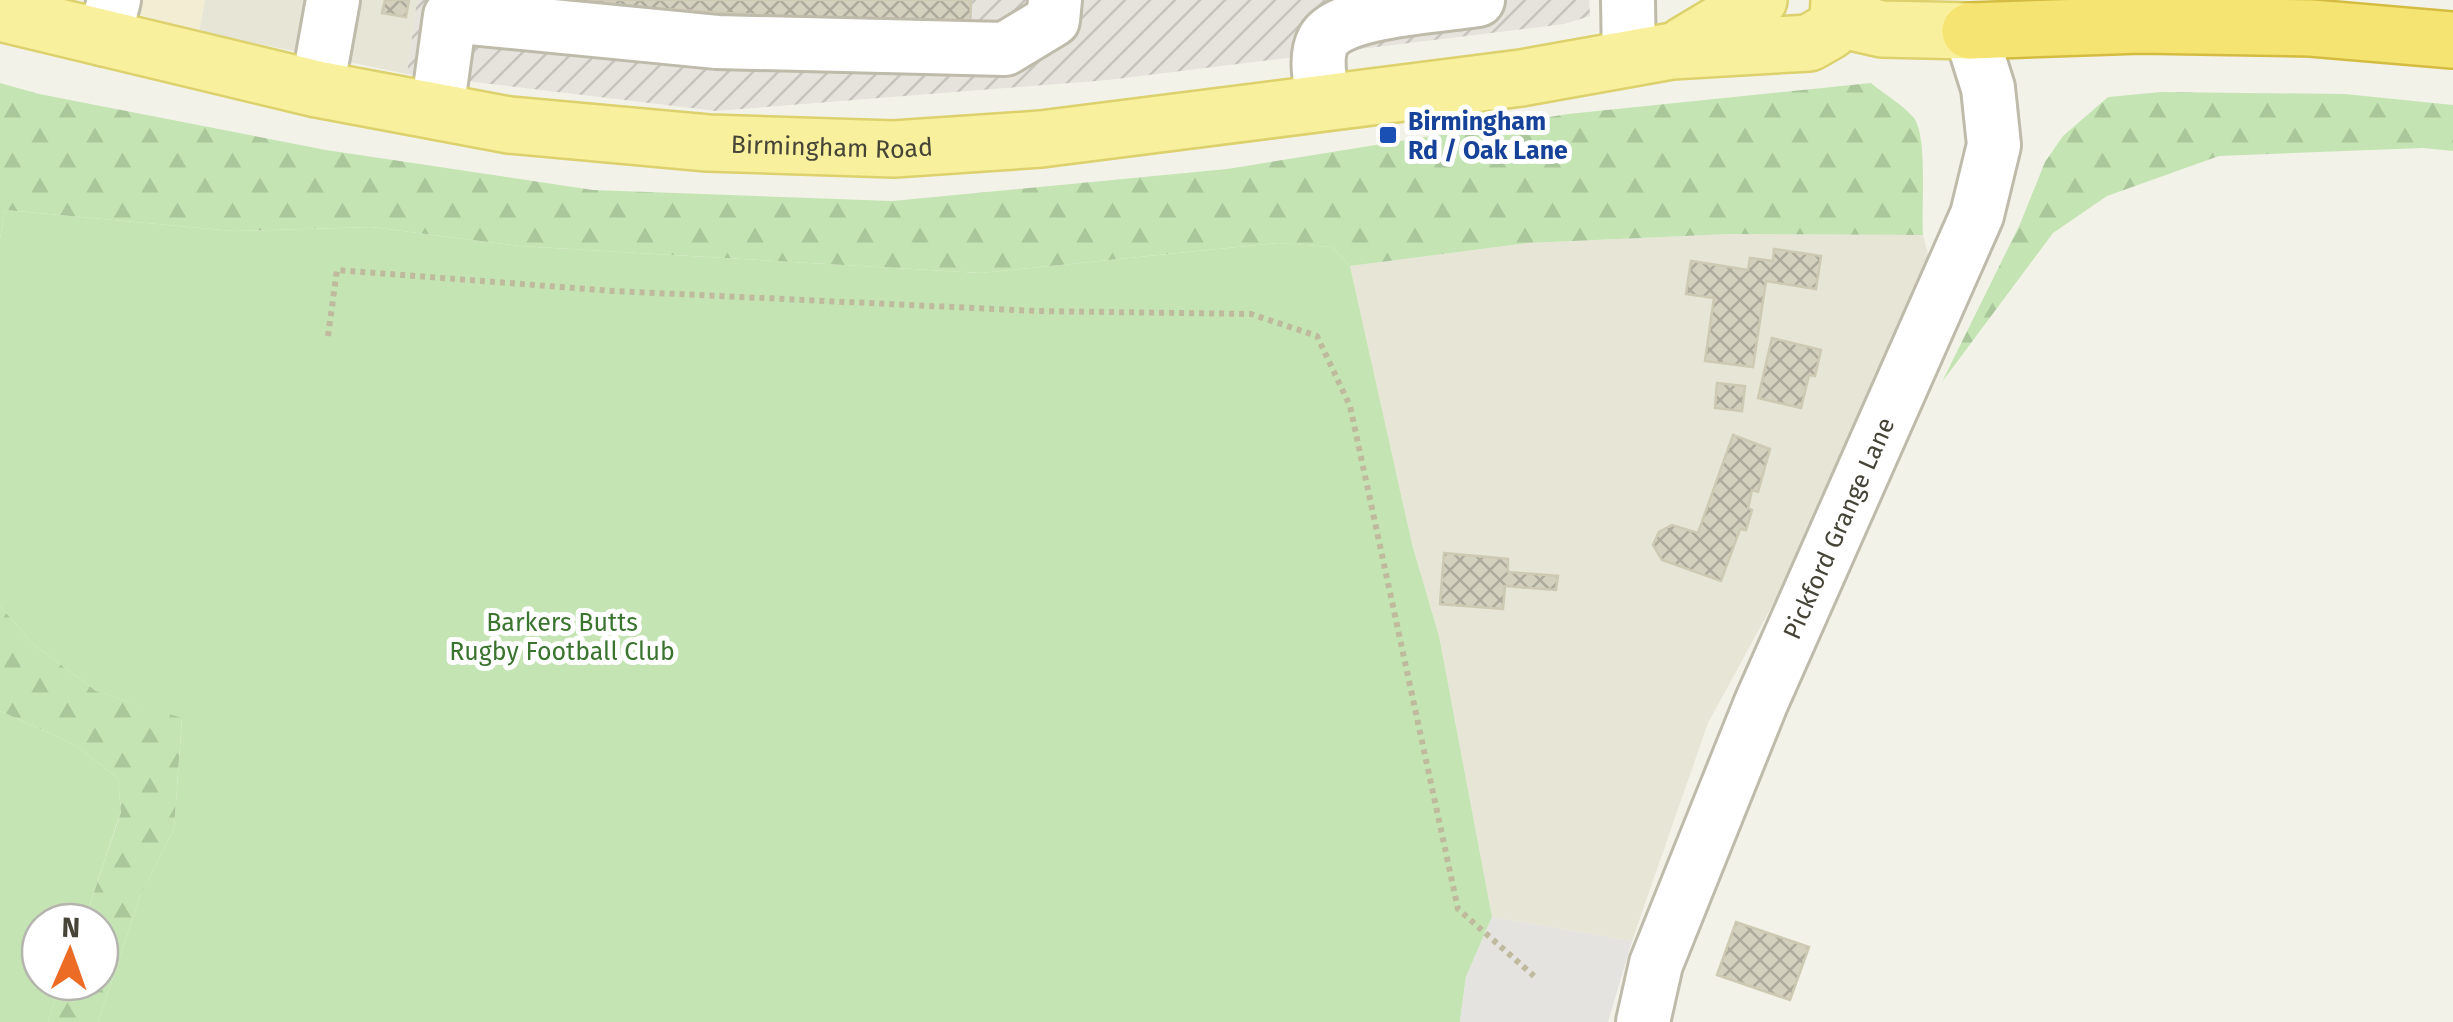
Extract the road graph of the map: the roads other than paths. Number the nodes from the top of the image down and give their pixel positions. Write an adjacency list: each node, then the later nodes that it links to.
1 (333, 0): 13 (street)
2 (1054, 0): 6 (street)
3 (1478, 0): 14 (street)
4 (1628, 0): 12 (street)
5 (1760, 0): 9 (main road); 12 (main road, Birmingham Road)
6 (448, 8): 15 (street)
7 (0, 12): 8 (main road, Birmingham Road)
8 (109, 20): 13 (main road, Birmingham Road)
9 (1824, 21): 10 (main road, Birmingham Road); 12 (main road, Birmingham Road)
10 (1970, 31): 11 (highway); 16 (street, Pickford Grange Lane)
11 (2453, 40)
12 (1651, 55): 14 (main road, Birmingham Road)
13 (317, 89): 15 (main road, Birmingham Road)
14 (1323, 103): 15 (main road, Birmingham Road)
15 (437, 111)
16 (1644, 1022)

